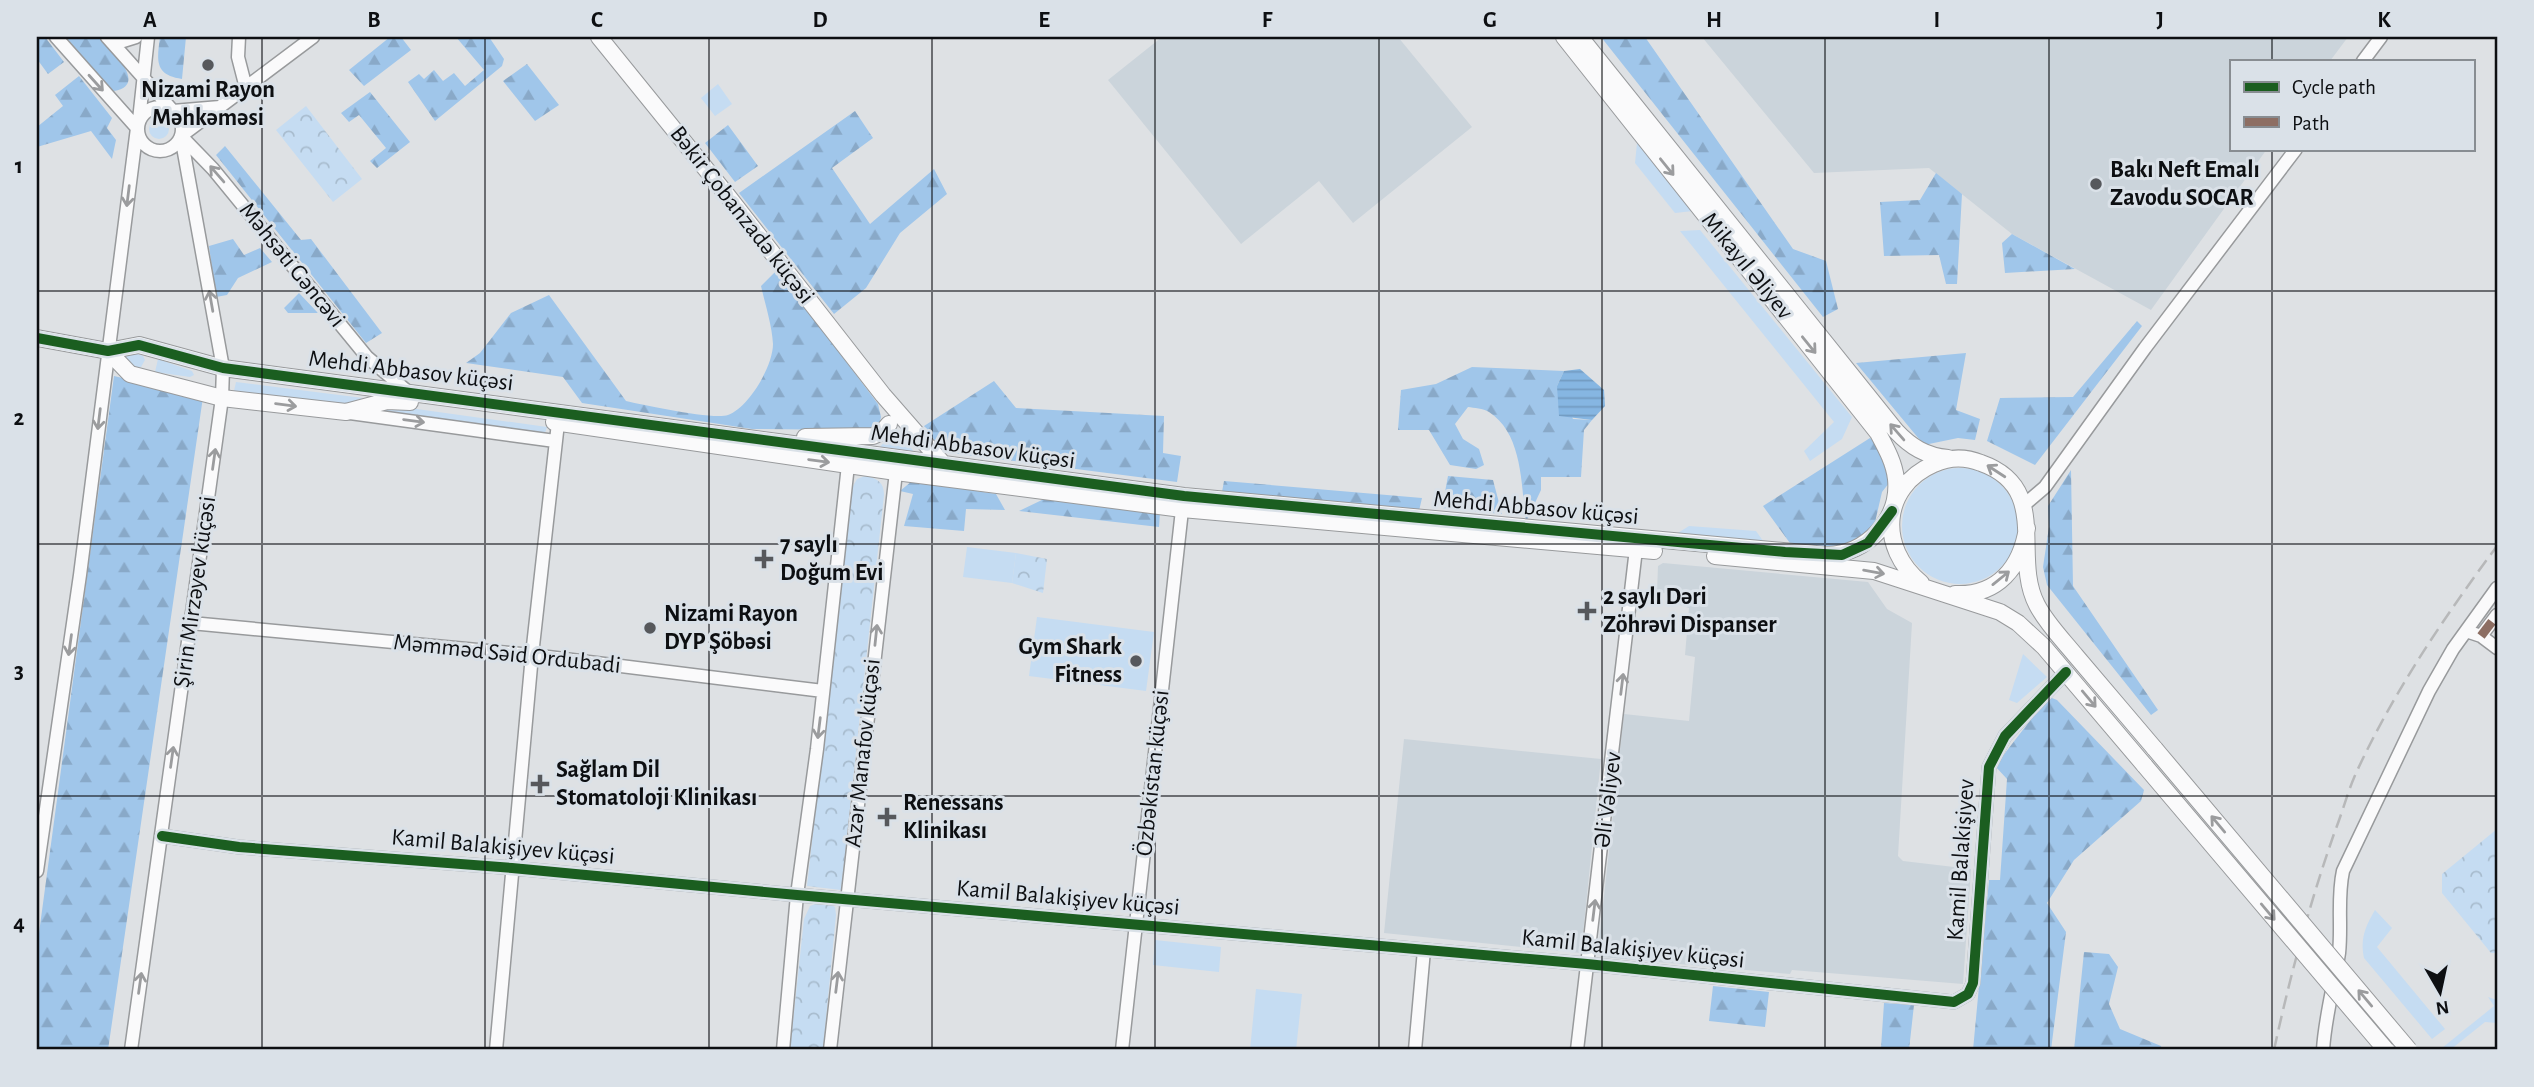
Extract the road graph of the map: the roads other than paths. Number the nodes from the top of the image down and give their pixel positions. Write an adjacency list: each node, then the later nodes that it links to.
1 (56, 37): 16 (street, one-way to 16)
2 (107, 37): 3 (street); 12 (street)
3 (136, 37)
4 (148, 37): 12 (street)
5 (239, 37): 13 (street)
6 (313, 37): 13 (street)
7 (599, 37): 25 (street, Bəkir Çobanzadə küçəsi)
8 (1564, 37): 39 (street, Mikayıl Əliyev, one-way to 39)
9 (1580, 37): 33 (street, Mikayıl Əliyev, one-way to 9)
10 (2381, 37): 11 (street)
11 (2364, 60)
12 (144, 79): 15 (street); 16 (street)
13 (246, 88): 14 (street)
14 (222, 107): 15 (street); 17 (street)
15 (173, 111): 16 (street); 17 (street)
16 (138, 125): 17 (street); 21 (street, one-way to 21)
17 (181, 136): 22 (street, Şirin Mirzəyev küçəsi, one-way to 17); 24 (street, Məhsəti Gəncəvi, one-way to 17)
18 (2295, 150): 38 (street)
19 (37, 338): 21 (street, Mehdi Abbasov küçəsi)
20 (144, 346): 21 (street, Mehdi Abbasov küçəsi); 22 (street, Mehdi Abbasov küçəsi); 23 (street)
21 (108, 351): 23 (street, Mehdi Abbasov küçəsi); 52 (street, one-way to 52)
22 (223, 368): 24 (street, Mehdi Abbasov küçəsi); 26 (street, Şirin Mirzəyev küçəsi)
23 (135, 375): 26 (street, Mehdi Abbasov küçəsi)
24 (407, 391): 30 (street, Mehdi Abbasov küçəsi)
25 (883, 395): 29 (street); 36 (street, Bəkir Çobanzadə küçəsi)
26 (222, 398): 27 (street, Mehdi Abbasov küçəsi, one-way to 27); 45 (street, Şirin Mirzəyev küçəsi, one-way to 26)
27 (346, 412): 28 (street, Mehdi Abbasov küçəsi); 31 (street, Mehdi Abbasov küçəsi, one-way to 31)
28 (558, 423): 31 (street); 34 (street, Mehdi Abbasov küçəsi, one-way to 34)
29 (889, 424): 30 (street); 32 (street)
30 (740, 437): 32 (street, Mehdi Abbasov küçəsi)
31 (555, 440): 49 (street)
32 (861, 453): 34 (street); 35 (street, Mehdi Abbasov küçəsi)
33 (1957, 458): 38 (street, one-way to 33); 39 (street)
34 (849, 465): 35 (street, Mehdi Abbasov küçəsi); 51 (street, Azər Manafov küçəsi)
35 (893, 465): 36 (street, Mehdi Abbasov küçəsi); 57 (street, Azər Manafov küçəsi, one-way to 35)
36 (937, 469): 37 (street, Mehdi Abbasov küçəsi)
37 (1183, 502): 39 (street, Mehdi Abbasov küçəsi); 41 (street, Mehdi Abbasov küçəsi); 58 (street, Özbəkistan küçəsi)
38 (2024, 505): 40 (street)
39 (1892, 511): 43 (street)
40 (2027, 528): 43 (street, one-way to 40); 71 (street, one-way to 40, bridge)
41 (1636, 549): 43 (street, Mehdi Abbasov küçəsi, one-way to 43); 60 (street, Əli Vəliyev, one-way to 41)
42 (2497, 588): 46 (street)
43 (1938, 592): 50 (street)
44 (2497, 615): 47 (street)
45 (191, 623): 49 (street, Məmməd Səid Ordubadi); 53 (street, Şirin Mirzəyev küçəsi, one-way to 45)
46 (2466, 631): 47 (street); 69 (street)
47 (2482, 636): 48 (street)
48 (2497, 648)
49 (532, 655): 51 (street, Məmməd Səid Ordubadi); 54 (street)
50 (2066, 672): 61 (street, Kamil Balakişiyev); 70 (street, one-way to 70, bridge)
51 (824, 691): 56 (street, Azər Manafov küçəsi, one-way to 56)
52 (43, 784): 55 (street)
53 (162, 836): 54 (street, Kamil Balakişiyev küçəsi); 62 (street, Şirin Mirzəyev küçəsi, one-way to 53)
54 (512, 867): 56 (street, Kamil Balakişiyev küçəsi); 63 (street)
55 (37, 871)
56 (797, 895): 57 (street, Kamil Balakişiyev küçəsi); 64 (street, Azər Manafov küçəsi)
57 (847, 900): 58 (street, Kamil Balakişiyev küçəsi); 65 (street, Azər Manafov küçəsi, one-way to 57)
58 (1136, 925): 59 (street, Kamil Balakişiyev küçəsi); 66 (street, Özbəkistan küçəsi)
59 (1424, 950): 60 (street, Kamil Balakişiyev küçəsi); 67 (street)
60 (1587, 964): 61 (street, Kamil Balakişiyev küçəsi); 68 (street, Əli Vəliyev)
61 (1968, 994)
62 (131, 1050)
63 (496, 1050)
64 (783, 1050)
65 (830, 1050)
66 (1122, 1050)
67 (1415, 1050)
68 (1577, 1050)
69 (2323, 1050)
70 (2386, 1050)
71 (2409, 1050)

